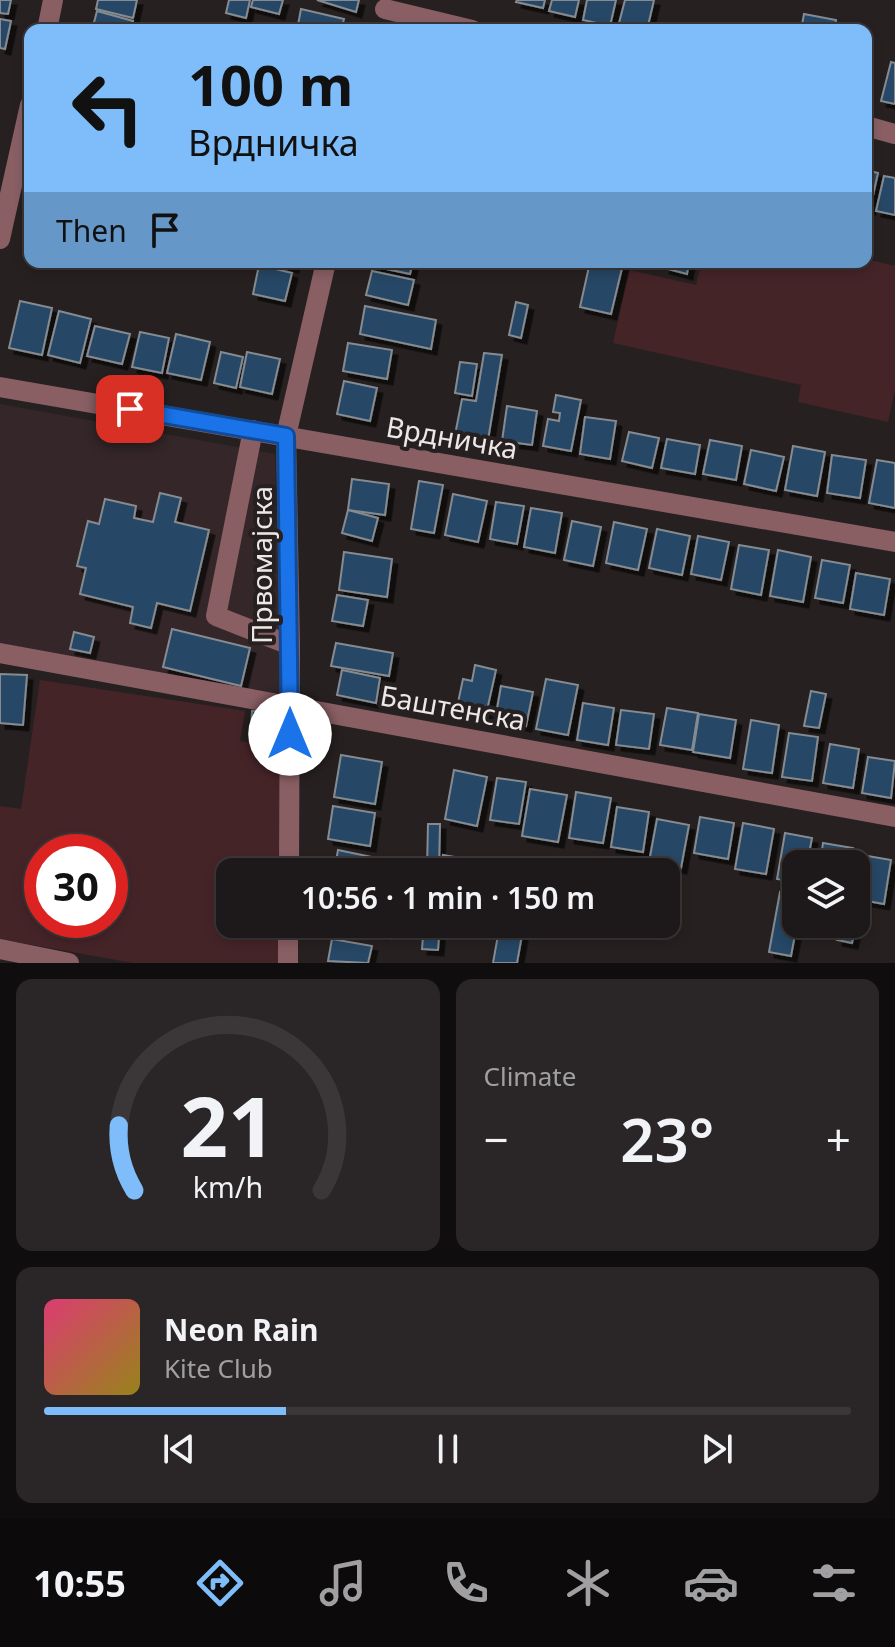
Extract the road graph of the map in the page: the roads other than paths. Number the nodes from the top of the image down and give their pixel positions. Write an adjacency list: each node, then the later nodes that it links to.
1 (53, 0): 3 (street)
2 (386, 4): 4 (street); 5 (street)
3 (48, 24)
4 (382, 24)
5 (452, 24)
6 (872, 128): 8 (street)
7 (24, 132): 9 (street)
8 (895, 134)
9 (0, 239)
10 (325, 268): 13 (street, Првомајска)
11 (0, 387): 12 (street, Врдничка)
12 (253, 430): 13 (street, Врдничка); 15 (street)
13 (286, 436): 14 (street, Врдничка); 15 (street, Првомајска)
14 (895, 542)
15 (290, 645): 17 (street, Првомајска)
16 (0, 653): 17 (street, Баштенска)
17 (290, 707): 18 (street, Баштенска); 19 (street, Првомајска)
18 (895, 817)
19 (289, 858)
20 (288, 938): 23 (street)
21 (0, 949): 22 (street)
22 (69, 963)
23 (288, 963)

